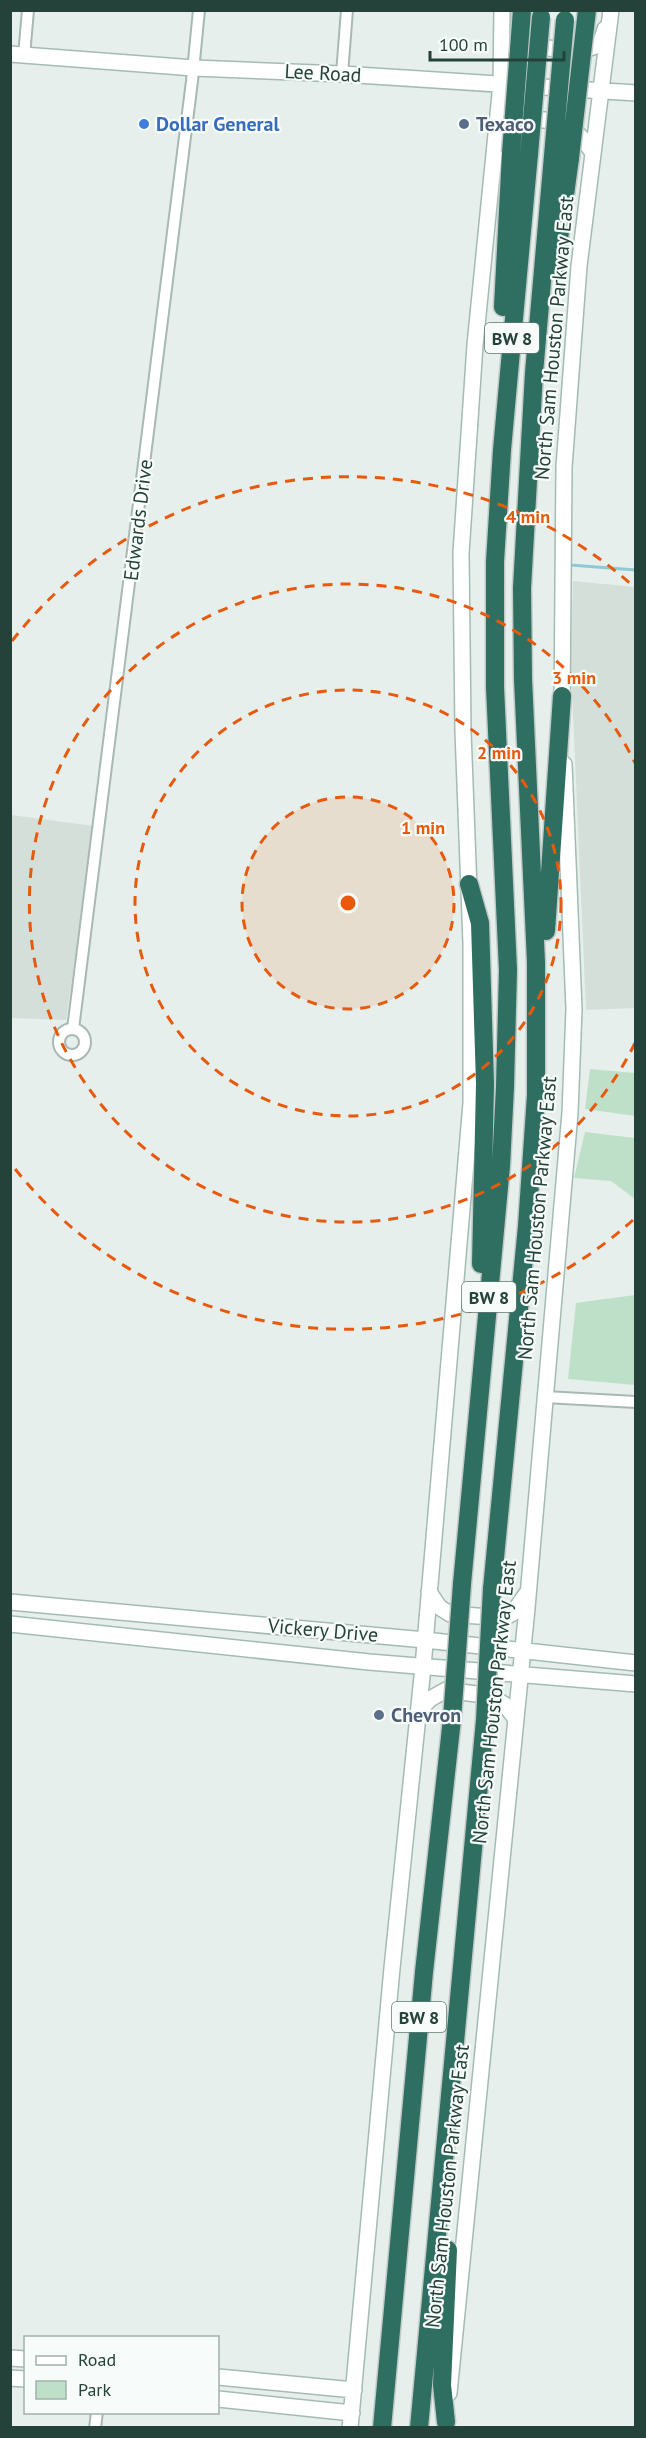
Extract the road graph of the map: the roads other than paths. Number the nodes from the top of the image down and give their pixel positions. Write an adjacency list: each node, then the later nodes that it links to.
1 (28, 10): 11 (street)
2 (199, 10): 12 (street, Edwards Drive)
3 (347, 10): 13 (street)
4 (502, 10): 14 (main road, North Sam Houston Parkway East)
5 (512, 10): 8 (main road)
6 (522, 10): 17 (highway, bridge)
7 (587, 10): 19 (highway, bridge)
8 (611, 13): 15 (main road, North Sam Houston Parkway East)
9 (542, 14): 17 (highway, North Sam Houston Parkway East / BW 8, bridge)
10 (566, 15): 19 (highway, North Sam Houston Parkway East / BW 8, bridge)
11 (17, 55): 12 (main road, Lee Road)
12 (194, 68): 13 (main road, Lee Road); 22 (street, Edwards Drive)
13 (342, 74): 14 (main road, Lee Road)
14 (501, 84): 15 (main road, Lee Road); 17 (main road, North Sam Houston Parkway East)
15 (601, 90): 16 (main road, Lee Road); 18 (main road, North Sam Houston Parkway East)
16 (636, 93)
17 (512, 150): 18 (main road); 21 (main road, North Sam Houston Parkway East); 25 (highway, North Sam Houston Parkway East / BW 8)
18 (592, 153): 20 (main road, North Sam Houston Parkway East)
19 (561, 157): 23 (highway, North Sam Houston Parkway East / BW 8)
20 (562, 696): 23 (highway); 24 (main road, North Sam Houston Parkway East)
21 (469, 884): 25 (highway); 27 (main road, North Sam Houston Parkway East)
22 (73, 1029)
23 (537, 1056): 41 (highway, North Sam Houston Parkway East / BW 8, bridge)
24 (545, 1397): 26 (street); 28 (main road, North Sam Houston Parkway East)
25 (480, 1399): 42 (highway, North Sam Houston Parkway East / BW 8, bridge)
26 (636, 1402)
27 (429, 1592): 28 (main road); 33 (main road, North Sam Houston Parkway East)
28 (528, 1592): 34 (main road, North Sam Houston Parkway East)
29 (12, 1602): 30 (main road, Vickery Drive); 31 (main road)
30 (148, 1614): 32 (main road); 33 (main road, Vickery Drive)
31 (12, 1624): 32 (main road, Vickery Drive)
32 (145, 1639): 36 (main road, Vickery Drive)
33 (425, 1640): 34 (main road, Vickery Drive); 36 (main road, North Sam Houston Parkway East)
34 (521, 1651): 35 (main road, Vickery Drive); 37 (main road, North Sam Houston Parkway East)
35 (636, 1663)
36 (423, 1667): 37 (main road, Vickery Drive); 39 (main road, North Sam Houston Parkway East)
37 (520, 1674): 38 (main road, Vickery Drive); 40 (main road, North Sam Houston Parkway East)
38 (636, 1684)
39 (418, 1712): 40 (main road); 44 (main road, North Sam Houston Parkway East)
40 (516, 1719): 47 (main road, North Sam Houston Parkway East)
41 (465, 1950): 47 (highway); 50 (highway, North Sam Houston Parkway East / BW 8)
42 (392, 2317): 48 (highway); 49 (highway, North Sam Houston Parkway East / BW 8)
43 (219, 2377): 44 (main road)
44 (354, 2390): 46 (main road, North Sam Houston Parkway East)
45 (219, 2399): 46 (main road)
46 (351, 2420)
47 (445, 2425)
48 (370, 2427)
49 (382, 2427)
50 (419, 2427)

